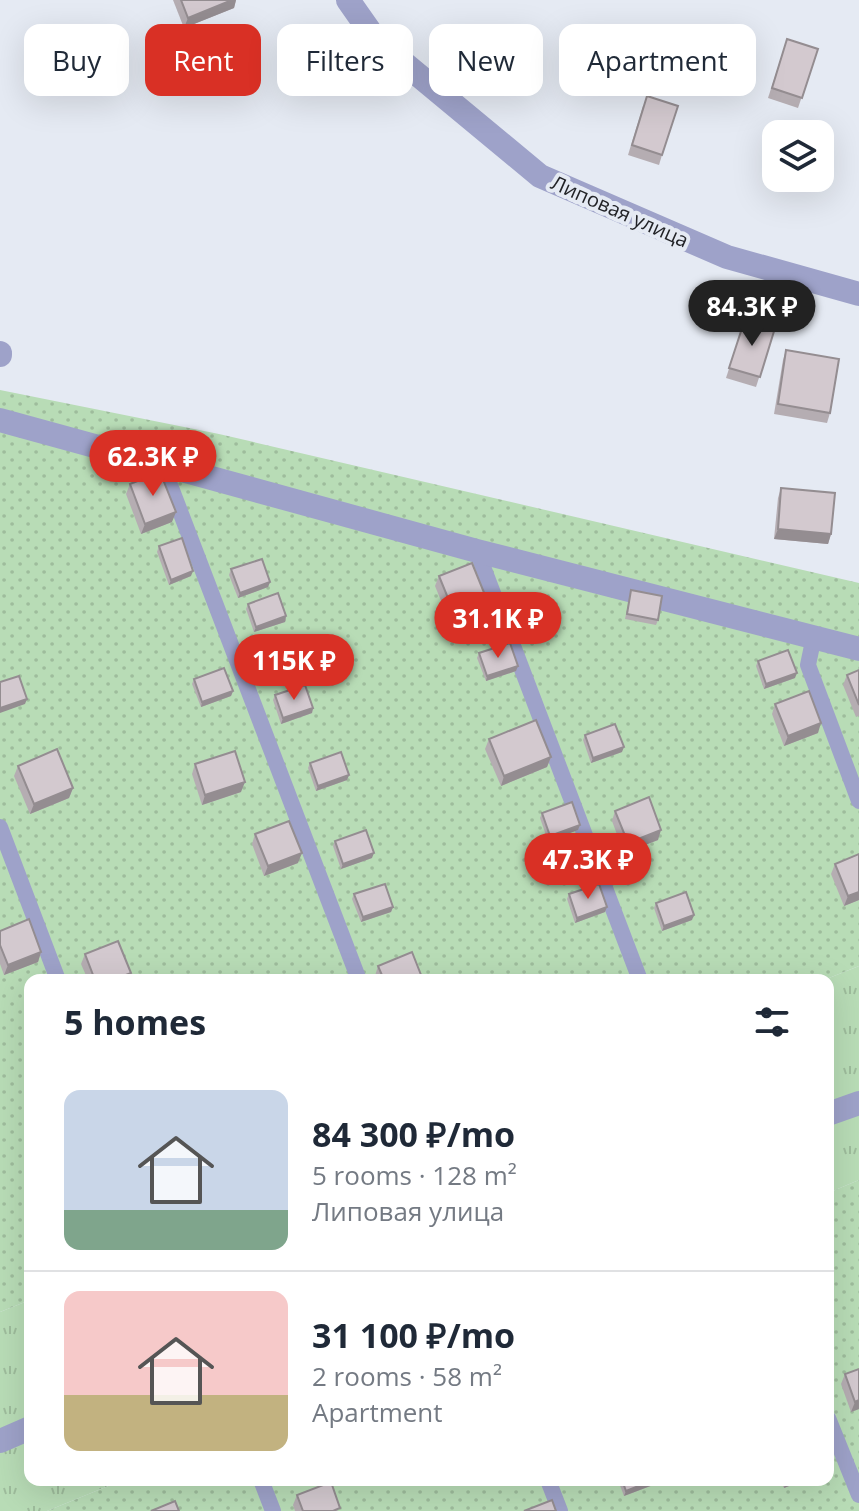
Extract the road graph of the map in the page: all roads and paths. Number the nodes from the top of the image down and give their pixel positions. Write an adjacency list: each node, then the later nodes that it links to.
1 (348, 0): 2 (street, Липовая улица)
2 (859, 294)
3 (0, 420): 4 (street)
4 (162, 464): 5 (street); 11 (lane)
5 (477, 551): 6 (street); 12 (lane)
6 (814, 636): 7 (street); 8 (lane)
7 (859, 649)
8 (859, 801)
9 (0, 827): 10 (lane)
10 (56, 974)
11 (357, 974)
12 (638, 974)
13 (859, 1103): 14 (street)
14 (834, 1112)
15 (24, 1431): 17 (street)
16 (834, 1433): 20 (lane)
17 (0, 1441)
18 (263, 1486): 21 (lane)
19 (550, 1486): 22 (lane)
20 (859, 1495)
21 (273, 1511)
22 (560, 1511)

